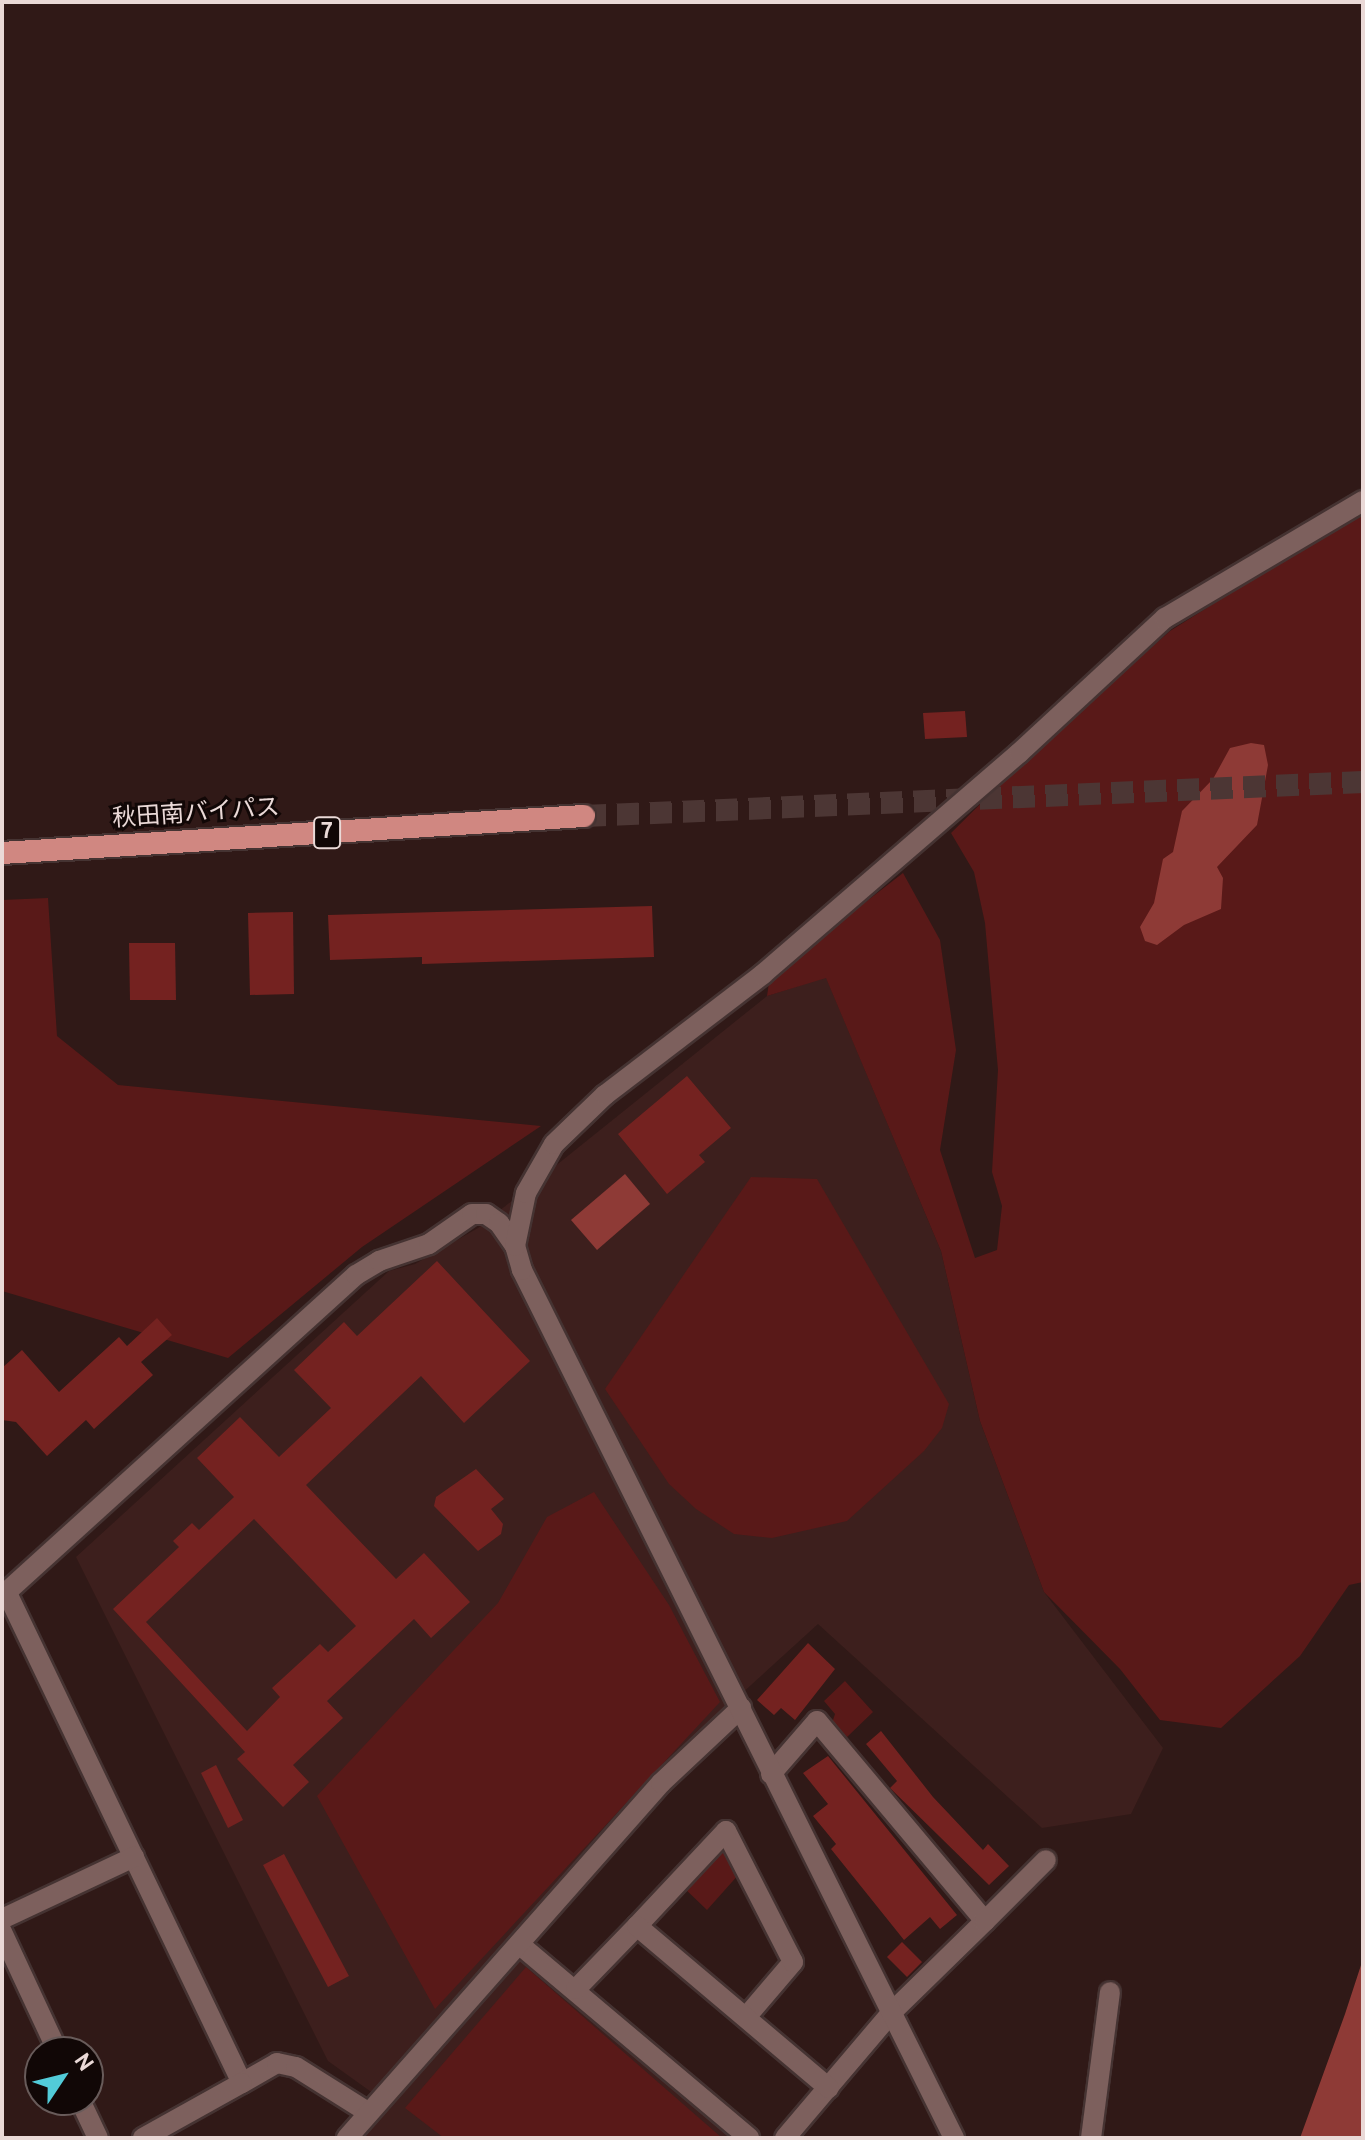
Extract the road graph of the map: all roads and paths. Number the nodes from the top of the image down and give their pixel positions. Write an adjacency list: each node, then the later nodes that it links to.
1 (1363, 501): 4 (street)
2 (584, 816): 3 (highway, 秋田南バイパス / 7)
3 (2, 853)
4 (515, 1246): 5 (street); 6 (street)
5 (7, 1606): 8 (street)
6 (741, 1708): 7 (street); 14 (street)
7 (771, 1774): 11 (street); 17 (street)
8 (134, 1857): 10 (street); 20 (street)
9 (1046, 1860): 11 (street)
10 (2, 1919)
11 (985, 1921): 17 (street)
12 (637, 1926): 15 (street); 18 (street); 18 (street)
13 (2, 1932): 19 (street)
14 (519, 1944): 15 (street); 22 (street)
15 (576, 1989): 27 (street)
16 (1110, 1992): 30 (street)
17 (892, 2012): 21 (street); 29 (street)
18 (747, 2016): 21 (street)
19 (51, 2036)
20 (242, 2083): 22 (street); 25 (street)
21 (829, 2088): 28 (street)
22 (369, 2113): 26 (street)
23 (88, 2116): 24 (street)
24 (98, 2138)
25 (143, 2138)
26 (347, 2138)
27 (749, 2138)
28 (785, 2138)
29 (954, 2138)
30 (1091, 2138)

